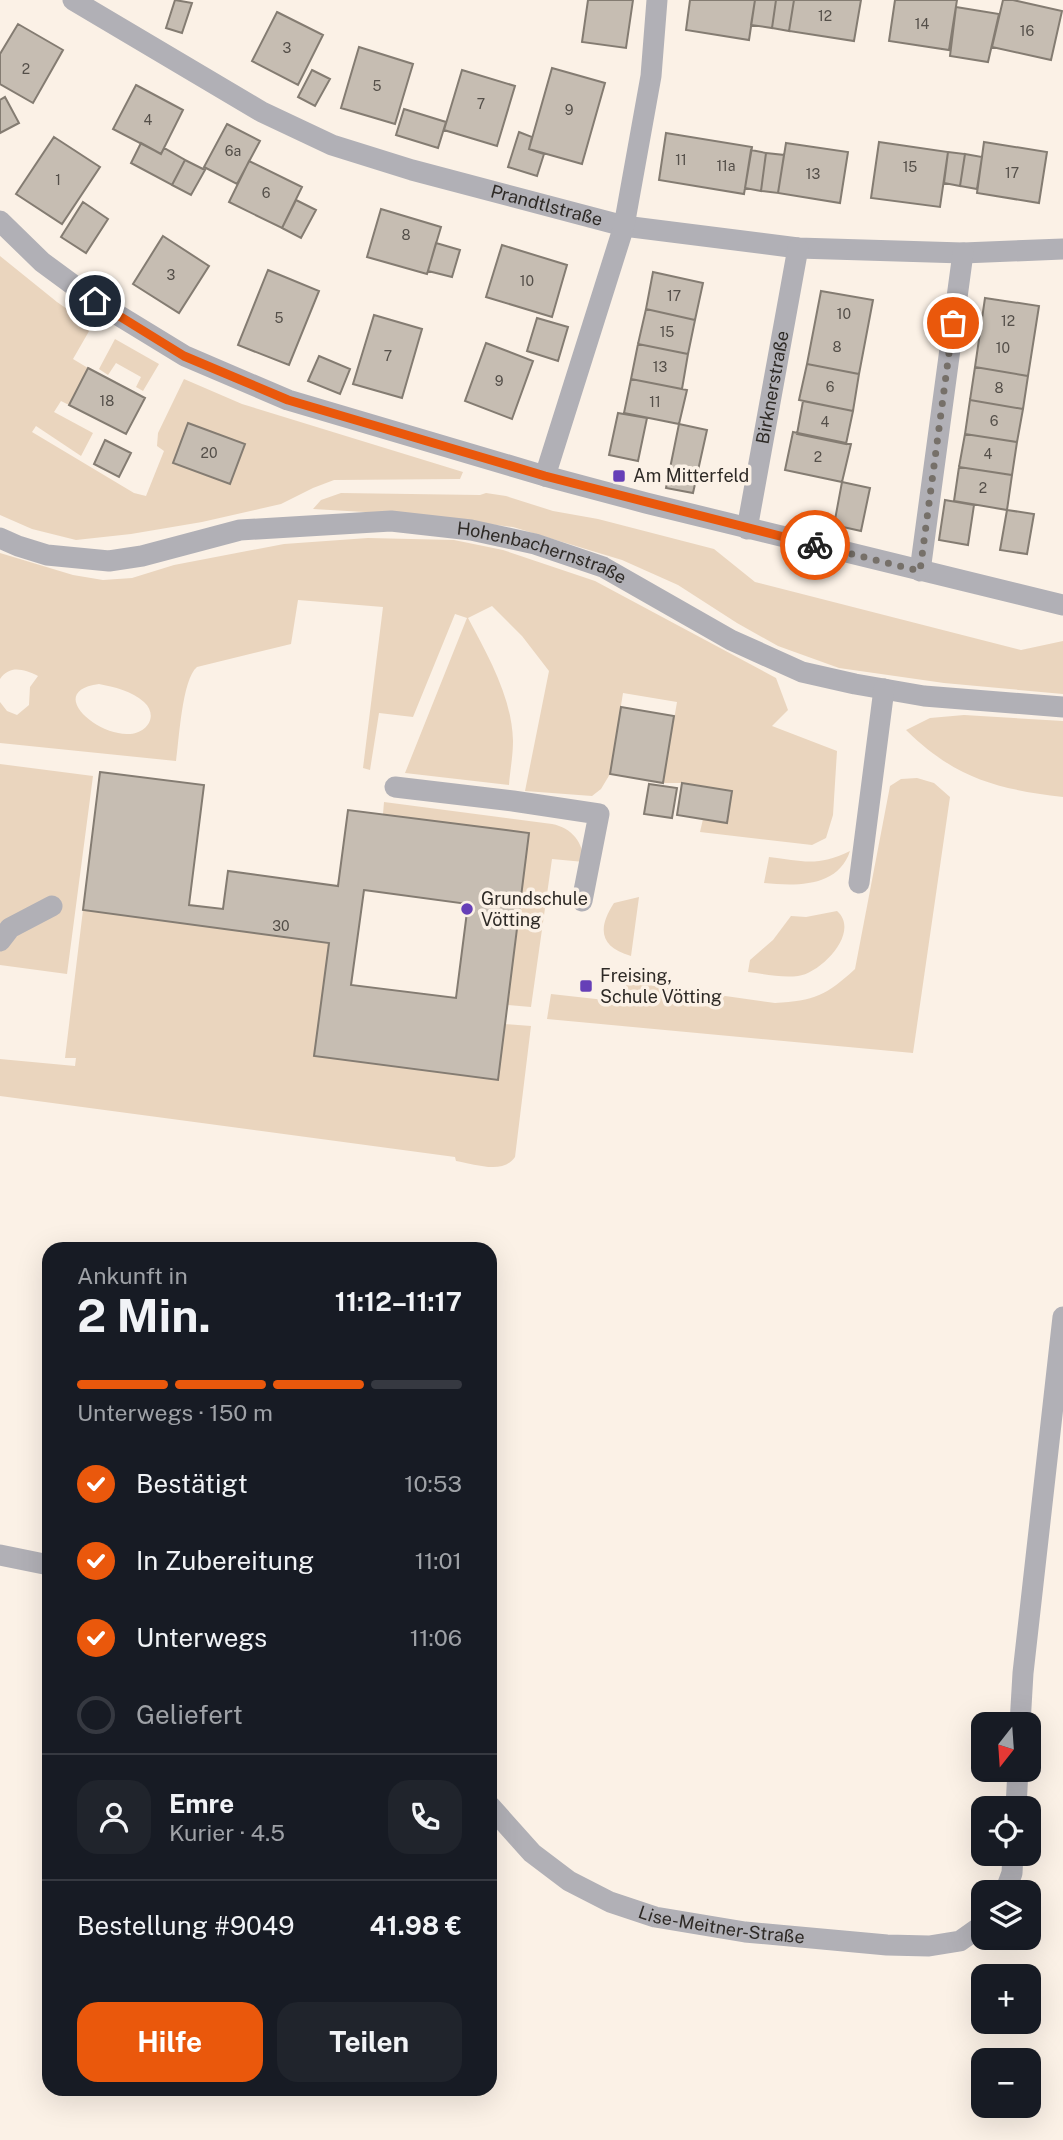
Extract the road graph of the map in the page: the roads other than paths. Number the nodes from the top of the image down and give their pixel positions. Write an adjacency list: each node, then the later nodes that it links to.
1 (74, 0): 4 (street, Prandtlstraße)
2 (657, 0): 4 (street)
3 (0, 221): 8 (street)
4 (624, 226): 5 (street, Prandtlstraße); 8 (street)
5 (799, 248): 7 (street, Prandtlstraße); 9 (street, Birknerstraße)
6 (1063, 249): 7 (street, Prandtlstraße)
7 (963, 253): 11 (street)
8 (545, 476): 9 (street)
9 (747, 529): 11 (street)
10 (0, 538): 13 (street, Hohenbachernstraße)
11 (920, 571): 12 (street)
12 (1063, 605)
13 (884, 689): 14 (street, Hohenbachernstraße); 16 (street)
14 (1063, 707)
15 (395, 787): 17 (street)
16 (859, 883)
17 (582, 901)
18 (52, 905): 19 (street)
19 (0, 940)
20 (1063, 1317): 23 (street)
21 (0, 1555): 22 (street)
22 (42, 1564)
23 (1021, 1712)
24 (497, 1814): 25 (street, Lise-Meitner-Straße)
25 (971, 1933)

